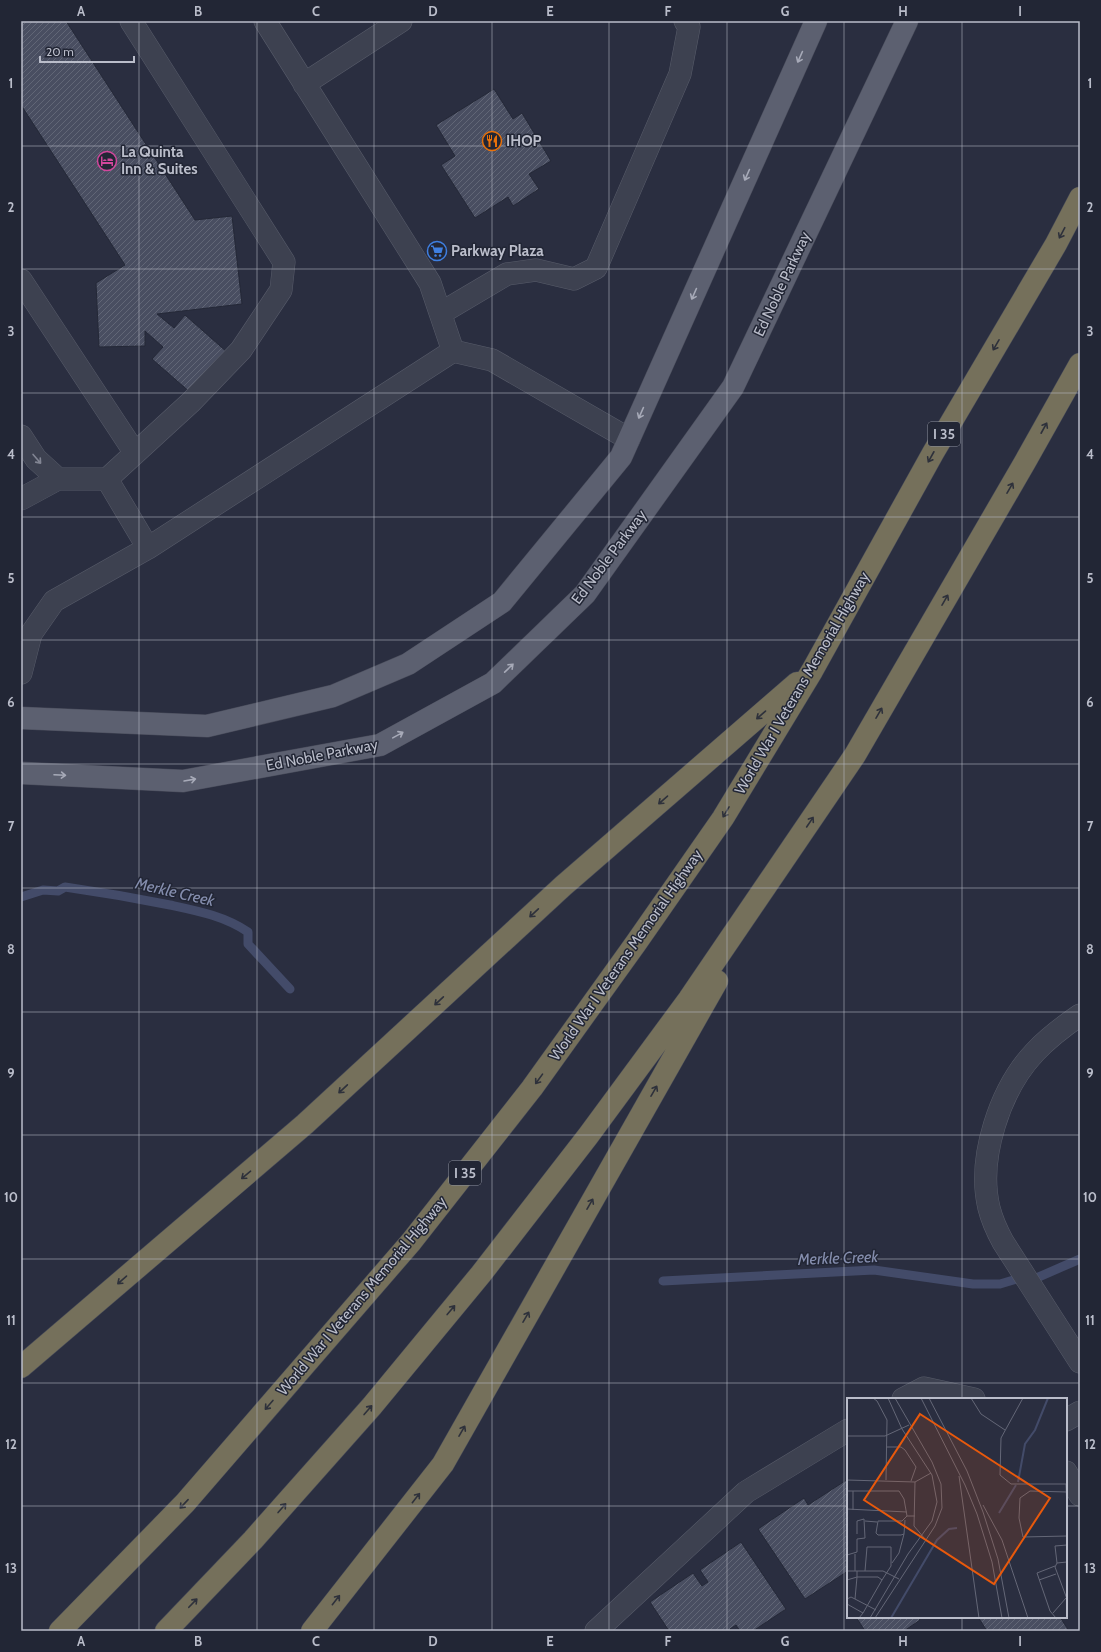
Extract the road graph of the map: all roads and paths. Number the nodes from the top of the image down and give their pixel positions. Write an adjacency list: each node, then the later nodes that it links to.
1 (131, 21): 15 (street)
2 (265, 21): 7 (street)
3 (401, 21): 7 (street)
4 (685, 21): 10 (street)
5 (816, 21): 14 (main road, one-way to 14)
6 (907, 21): 23 (main road, Ed Noble Parkway, one-way to 6)
7 (304, 84): 10 (street)
8 (1080, 198): 20 (highway, World War I Veterans Memorial Highway / I 35, one-way to 20)
9 (21, 280): 15 (street)
10 (441, 313): 11 (street)
11 (453, 351): 14 (street); 19 (street)
12 (1080, 364): 24 (highway, one-way to 12)
13 (21, 436): 16 (street, one-way to 16)
14 (629, 439): 22 (main road)
15 (135, 453): 17 (street)
16 (58, 479): 17 (street); 18 (street)
17 (107, 479): 19 (street)
18 (21, 500)
19 (148, 548): 21 (street)
20 (812, 671): 27 (highway, one-way to 27); 35 (highway, World War I Veterans Memorial Highway / I 35, one-way to 35)
21 (21, 674)
22 (21, 718)
23 (21, 773)
24 (788, 855): 36 (highway, one-way to 24); 37 (highway, one-way to 24)
25 (1080, 1016): 26 (street)
26 (1080, 1362)
27 (21, 1367)
28 (905, 1398): 29 (street)
29 (969, 1398)
30 (1080, 1412): 31 (street)
31 (1067, 1419)
32 (847, 1431): 38 (street)
33 (1067, 1474): 34 (street)
34 (1080, 1494)
35 (60, 1631)
36 (166, 1631)
37 (312, 1631)
38 (596, 1631)

